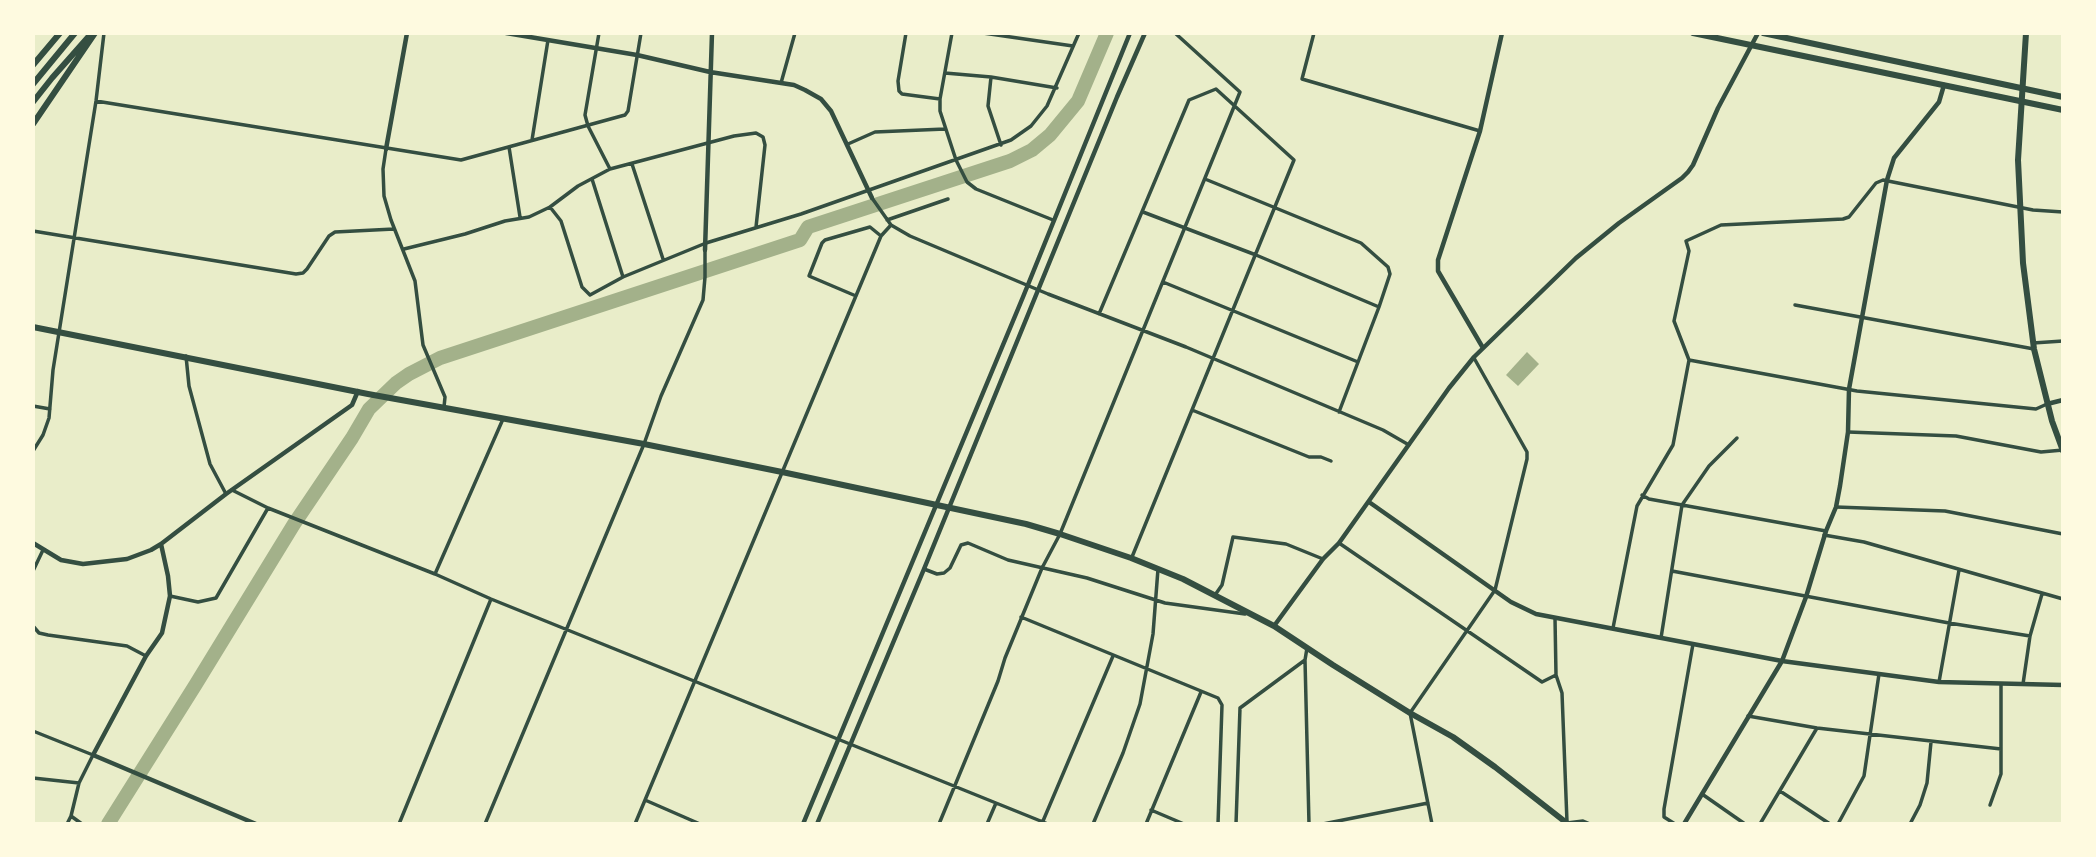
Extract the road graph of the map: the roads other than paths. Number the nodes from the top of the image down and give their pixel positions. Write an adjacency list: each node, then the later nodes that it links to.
1 (60, 33): 28 (main road)
2 (75, 33): 33 (main road)
3 (93, 33): 41 (main road); 44 (main road)
4 (104, 33): 39 (street)
5 (407, 33): 53 (street)
6 (506, 33): 23 (street)
7 (599, 33): 26 (street)
8 (641, 33): 27 (street)
9 (712, 33): 29 (street)
10 (794, 33): 32 (street)
11 (906, 33): 38 (street)
12 (952, 33): 30 (street)
13 (983, 33): 25 (street)
14 (1079, 33): 25 (street)
15 (1130, 33): 70 (street)
16 (1145, 33): 86 (street)
17 (1175, 33): 42 (street)
18 (1314, 33): 47 (street)
19 (1502, 33): 47 (street)
20 (1693, 33): 24 (main road)
21 (1760, 33): 24 (street); 36 (main road)
22 (2026, 33): 36 (main road)
23 (548, 40): 26 (street); 48 (street)
24 (1751, 45): 34 (main road); 98 (street)
25 (1073, 46): 35 (street)
26 (596, 49): 27 (street); 45 (street)
27 (637, 55): 29 (street); 45 (street)
28 (33, 65)
29 (710, 72): 32 (street); 49 (street)
30 (945, 73): 31 (street); 38 (street)
31 (991, 77): 35 (street); 51 (street)
32 (782, 83): 50 (street)
33 (33, 84)
34 (1944, 85): 40 (main road); 59 (street)
35 (1057, 88): 51 (street)
36 (2022, 88): 37 (main road); 40 (main road)
37 (2063, 97)
38 (940, 99): 46 (street)
39 (96, 101): 53 (street); 77 (street)
40 (2021, 101): 43 (main road); 63 (main road)
41 (33, 102)
42 (1235, 107): 58 (street); 65 (street); 66 (street)
43 (2063, 110)
44 (33, 124)
45 (588, 126): 48 (street); 56 (street)
46 (946, 129): 50 (street); 54 (street)
47 (1480, 131): 98 (street)
48 (532, 140): 52 (street)
49 (708, 143): 55 (street); 73 (street); 78 (street)
50 (848, 144): 60 (street)
51 (1001, 145): 54 (street)
52 (509, 147): 53 (street); 68 (street)
53 (386, 149): 74 (street)
54 (957, 162): 60 (street); 70 (street)
55 (632, 163): 56 (street); 82 (street)
56 (610, 169): 57 (street)
57 (592, 179): 64 (street); 83 (street)
58 (1205, 179): 65 (street); 72 (street)
59 (1887, 180): 63 (street); 92 (street); 102 (street)
60 (868, 190): 61 (street); 73 (street)
61 (872, 198): 69 (street)
62 (948, 199): 69 (street)
63 (2019, 205): 67 (street); 97 (main road)
64 (550, 207): 68 (street); 83 (street)
65 (1275, 208): 81 (street); 89 (street)
66 (1143, 212): 72 (street); 91 (street)
67 (2063, 212)
68 (520, 218): 79 (street)
69 (886, 219): 71 (street)
70 (1053, 220): 85 (street)
71 (891, 225): 76 (street); 85 (street)
72 (1185, 227): 81 (street); 84 (street)
73 (756, 228): 78 (street)
74 (394, 229): 77 (street); 79 (street)
75 (33, 232): 77 (street)
76 (881, 236): 87 (street); 87 (street)
77 (74, 238): 95 (street)
78 (706, 243): 80 (street); 82 (street)
79 (404, 249): 109 (street)
80 (705, 250): 117 (street)
81 (1256, 255): 89 (street); 90 (street)
82 (663, 259): 83 (street)
83 (623, 277)
84 (1163, 282): 90 (street); 94 (street)
85 (1027, 284): 86 (street); 127 (street)
86 (1038, 290): 91 (street); 131 (street)
87 (856, 296): 122 (street)
88 (1795, 305): 92 (street)
89 (1379, 307): 103 (street)
90 (1233, 311): 101 (street); 103 (street)
91 (1099, 314): 94 (street)
92 (1863, 317): 97 (street); 104 (street)
93 (36, 329): 95 (main road)
94 (1143, 331): 101 (street); 133 (street)
95 (58, 332): 99 (main road); 110 (street)
96 (2063, 341): 97 (street)
97 (2033, 346): 107 (main road)
98 (1483, 348): 100 (street)
99 (186, 356): 105 (main road); 124 (street)
100 (1474, 357): 118 (street); 148 (street)
101 (1213, 359): 111 (street); 112 (street)
102 (1689, 360): 104 (street); 125 (street)
103 (1358, 362): 112 (street)
104 (1849, 389): 107 (street); 114 (street)
105 (358, 391): 109 (main road); 123 (street)
106 (2063, 400): 107 (street)
107 (2047, 404): 116 (main road)
108 (33, 406): 110 (street)
109 (444, 407): 113 (main road)
110 (50, 409): 119 (street)
111 (1192, 410): 121 (street); 139 (street)
112 (1339, 412): 118 (street)
113 (503, 418): 117 (main road); 147 (street)
114 (1847, 432): 120 (street); 129 (street)
115 (1737, 438): 128 (street)
116 (2061, 440): 120 (main road)
117 (644, 444): 122 (main road); 162 (street)
118 (1409, 445): 126 (street)
119 (33, 451)
120 (2063, 451)
121 (1331, 461)
122 (782, 472): 127 (main road); 176 (street)
123 (232, 490): 124 (street); 130 (street)
124 (226, 494): 137 (street)
125 (1642, 495): 128 (street); 163 (street)
126 (1370, 502): 136 (street); 148 (street)
127 (935, 505): 131 (main road); 187 (street)
128 (1682, 505): 132 (street); 146 (street)
129 (1836, 507): 132 (street); 134 (street)
130 (268, 508): 147 (street); 151 (street)
131 (948, 508): 133 (main road); 142 (street)
132 (1825, 533): 144 (street); 152 (street)
133 (1060, 534): 139 (main road); 141 (street)
134 (2063, 534)
135 (33, 543): 138 (street)
136 (1339, 543): 140 (street); 164 (street)
137 (161, 544): 138 (street); 151 (street)
138 (43, 550): 145 (street)
139 (1131, 558): 143 (main road)
140 (1323, 559): 150 (street); 161 (street)
141 (1042, 568): 142 (street); 155 (street); 157 (street)
142 (924, 569): 189 (street)
143 (1158, 569): 150 (main road); 155 (street)
144 (1959, 570): 149 (street); 159 (street)
145 (33, 571)
146 (1672, 571): 152 (street); 166 (street)
147 (435, 574): 153 (street)
148 (1495, 590): 158 (street); 164 (street)
149 (2042, 594): 154 (street); 165 (street)
150 (1215, 595): 156 (main road)
151 (170, 596): 169 (street)
152 (1806, 597): 159 (street); 172 (street)
153 (491, 599): 162 (street); 208 (street)
154 (2063, 599)
155 (1156, 601): 156 (street); 173 (street)
156 (1251, 614): 161 (main road)
157 (1021, 617): 170 (street); 194 (street)
158 (1555, 618): 163 (street); 175 (street)
159 (1949, 623): 165 (street); 177 (street)
160 (33, 626): 169 (street)
161 (1274, 626): 168 (main road)
162 (566, 628): 176 (street); 209 (street)
163 (1613, 628): 166 (street)
164 (1466, 632): 175 (street); 182 (street)
165 (2031, 636): 179 (street)
166 (1661, 638): 167 (street)
167 (1693, 644): 172 (street); 225 (street)
168 (1307, 648): 171 (street); 182 (main road)
169 (146, 656): 191 (street)
170 (1113, 656): 173 (street); 203 (street)
171 (1304, 660): 220 (street); 221 (street)
172 (1782, 661): 174 (street); 183 (street)
173 (1148, 669): 181 (street); 216 (street)
174 (1879, 674): 177 (street); 186 (street)
175 (1556, 675): 204 (street)
176 (695, 681): 187 (street); 197 (street)
177 (1939, 682): 178 (street)
178 (2001, 684): 179 (street); 190 (street)
179 (2023, 684): 180 (street)
180 (2063, 685)
181 (1201, 692): 201 (street); 219 (street)
182 (1410, 713): 199 (street); 204 (main road)
183 (1748, 716): 184 (street); 196 (street)
184 (1817, 728): 186 (street); 195 (street)
185 (33, 731): 191 (street)
186 (1870, 733): 188 (street); 230 (street)
187 (839, 739): 189 (street); 212 (street)
188 (1931, 742): 190 (street); 231 (street)
189 (851, 745): 194 (street); 213 (street)
190 (2001, 749): 200 (street)
191 (93, 755): 193 (street); 207 (street)
192 (33, 778): 193 (street)
193 (79, 783): 202 (street)
194 (954, 786): 198 (street); 214 (street)
195 (1780, 791): 228 (street); 229 (street)
196 (1702, 794): 226 (street); 227 (street)
197 (645, 800): 210 (street); 211 (street)
198 (996, 803): 203 (street); 215 (street)
199 (1428, 803): 222 (street); 223 (street)
200 (1990, 804)
201 (1151, 810): 217 (street); 218 (street)
202 (71, 816): 205 (street); 206 (street)
203 (1044, 823)
204 (1567, 823): 224 (street)
205 (67, 824)
206 (82, 824)
207 (256, 824)
208 (399, 824)
209 (485, 824)
210 (635, 824)
211 (700, 824)
212 (803, 824)
213 (817, 824)
214 (939, 824)
215 (987, 824)
216 (1093, 824)
217 (1146, 824)
218 (1184, 824)
219 (1218, 824)
220 (1236, 824)
221 (1309, 824)
222 (1323, 824)
223 (1432, 824)
224 (1590, 824)
225 (1675, 824)
226 (1684, 824)
227 (1745, 824)
228 (1760, 824)
229 (1830, 824)
230 (1838, 824)
231 (1910, 824)

